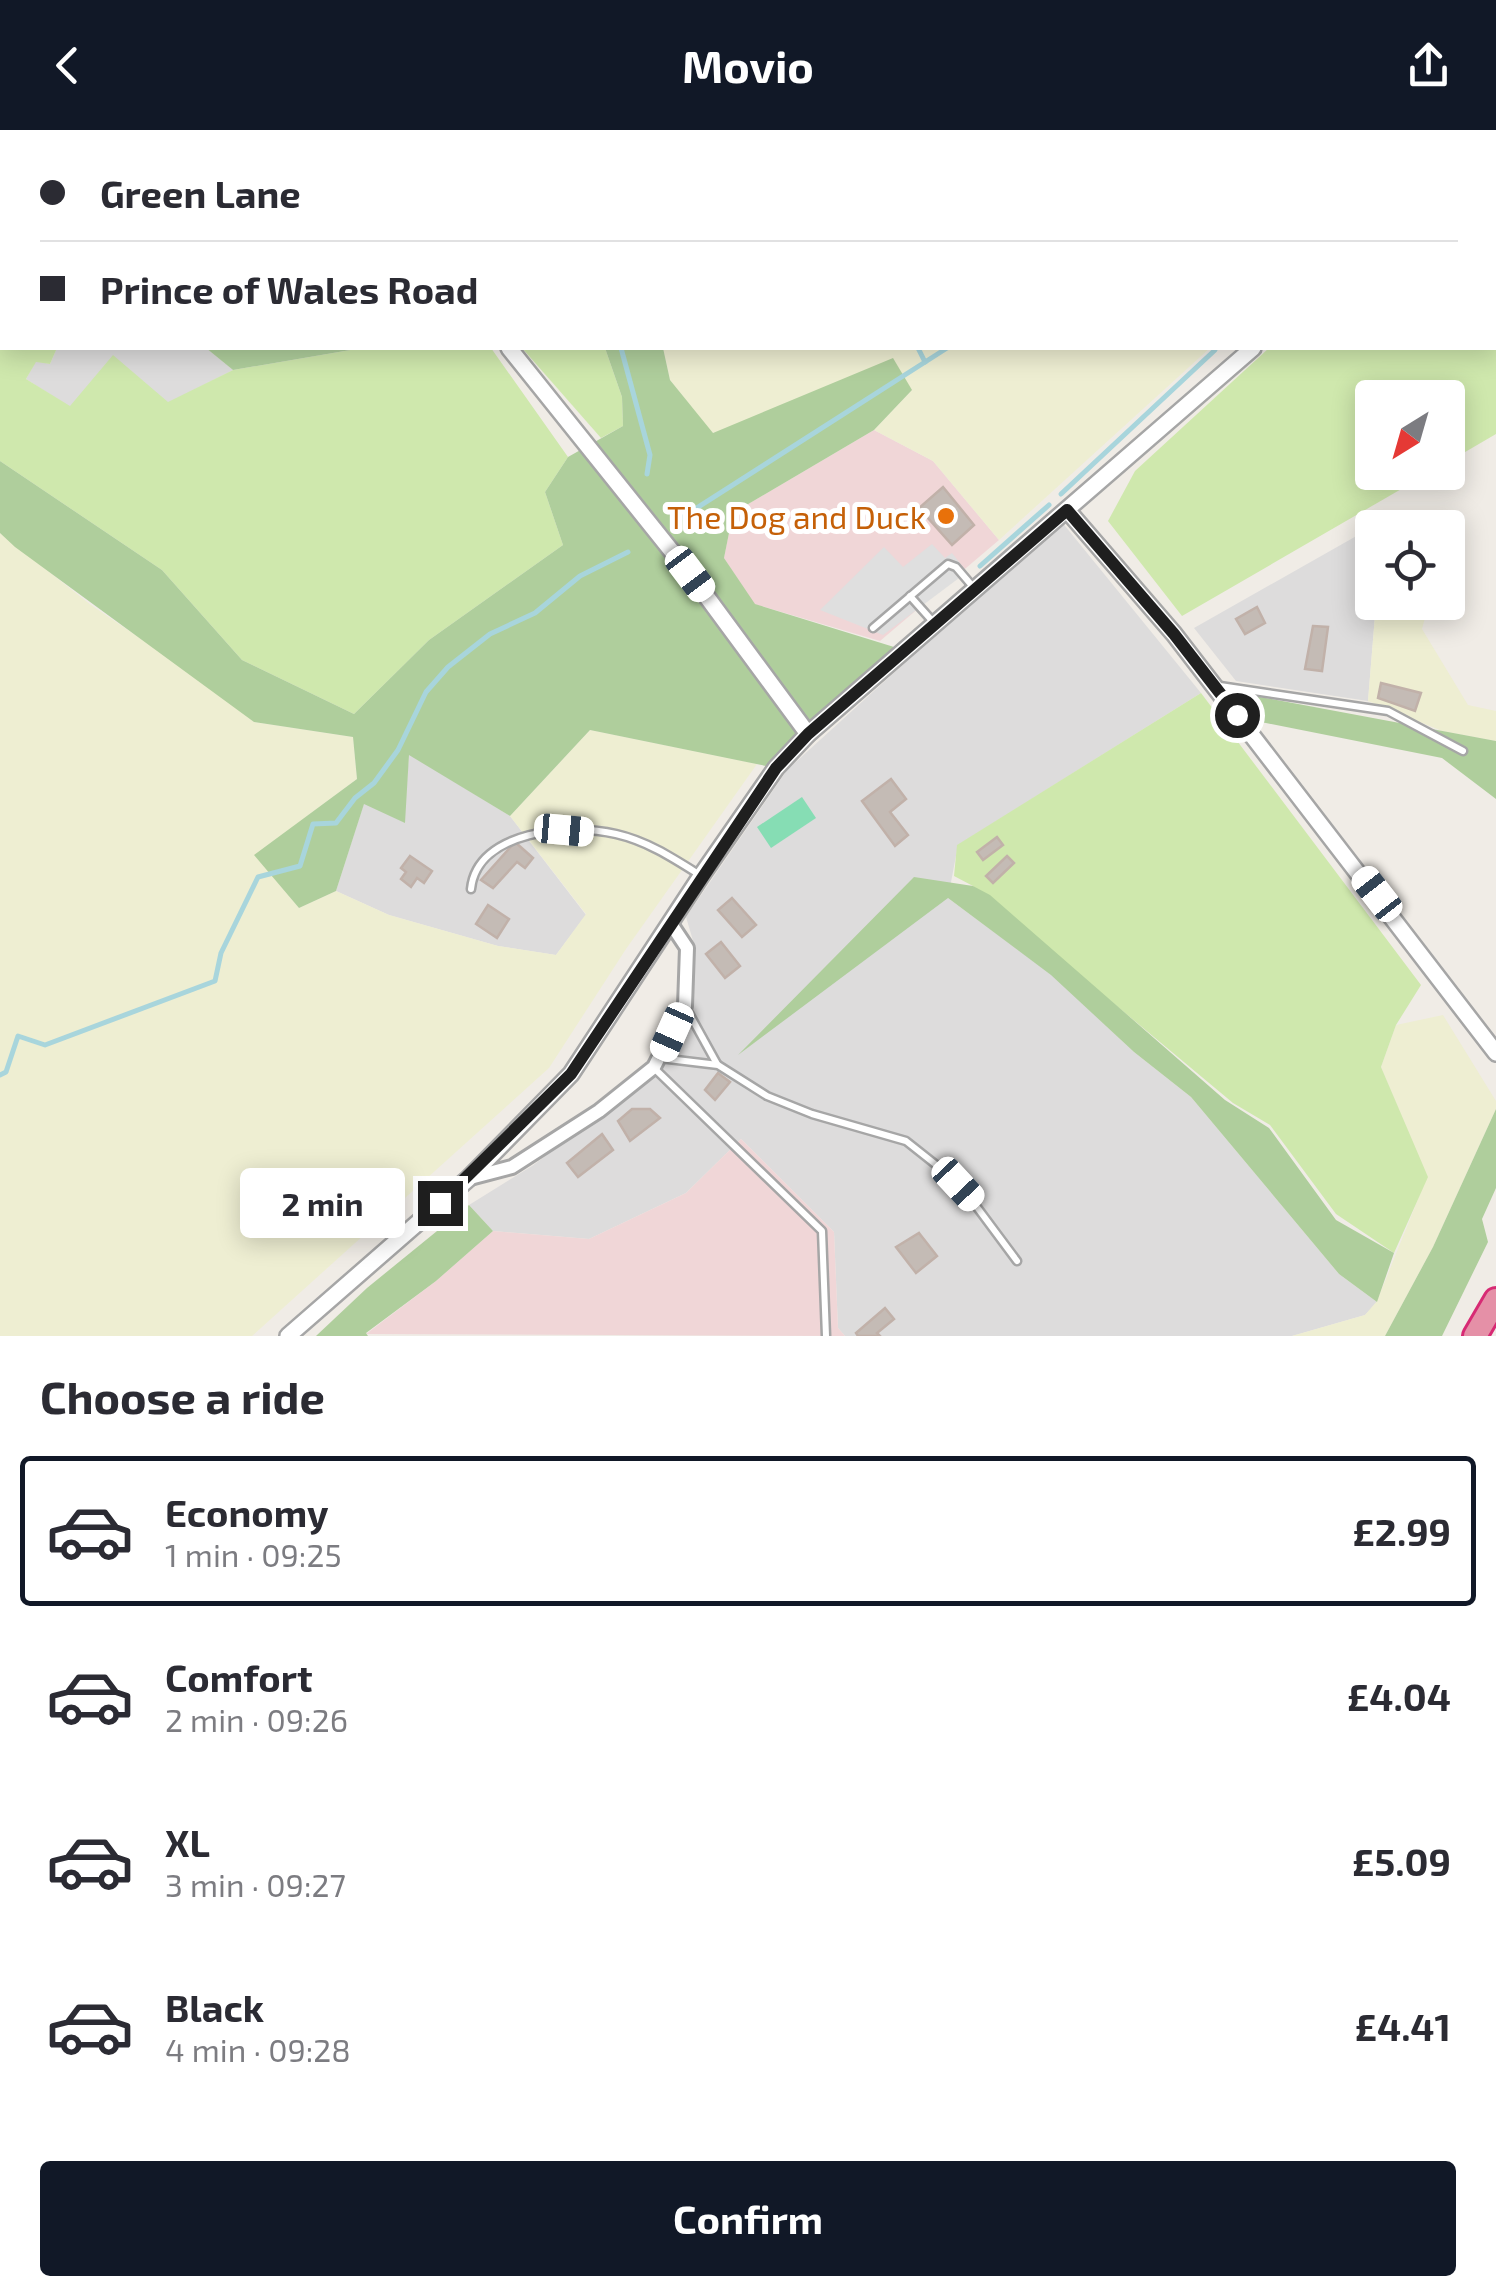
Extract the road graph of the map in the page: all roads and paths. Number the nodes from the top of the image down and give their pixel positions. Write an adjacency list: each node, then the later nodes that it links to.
1 (511, 350): 9 (street)
2 (1251, 350): 3 (street)
3 (1067, 510): 4 (street); 8 (street)
4 (975, 589): 5 (lane); 6 (street)
5 (910, 596): 6 (lane); 7 (lane)
6 (936, 625): 9 (street)
7 (873, 628)
8 (1214, 685): 10 (lane); 15 (street)
9 (808, 734): 11 (street)
10 (1464, 751)
11 (701, 876): 12 (lane); 13 (street)
12 (471, 889)
13 (671, 924): 14 (street); 18 (street)
14 (685, 1006): 16 (street); 17 (lane)
15 (1496, 1053)
16 (656, 1063): 17 (lane); 18 (street); 22 (lane)
17 (718, 1066): 19 (lane)
18 (468, 1179): 21 (street)
19 (1017, 1261)
20 (1496, 1300): 23 (highway)
21 (288, 1336)
22 (826, 1336)
23 (1476, 1336)

